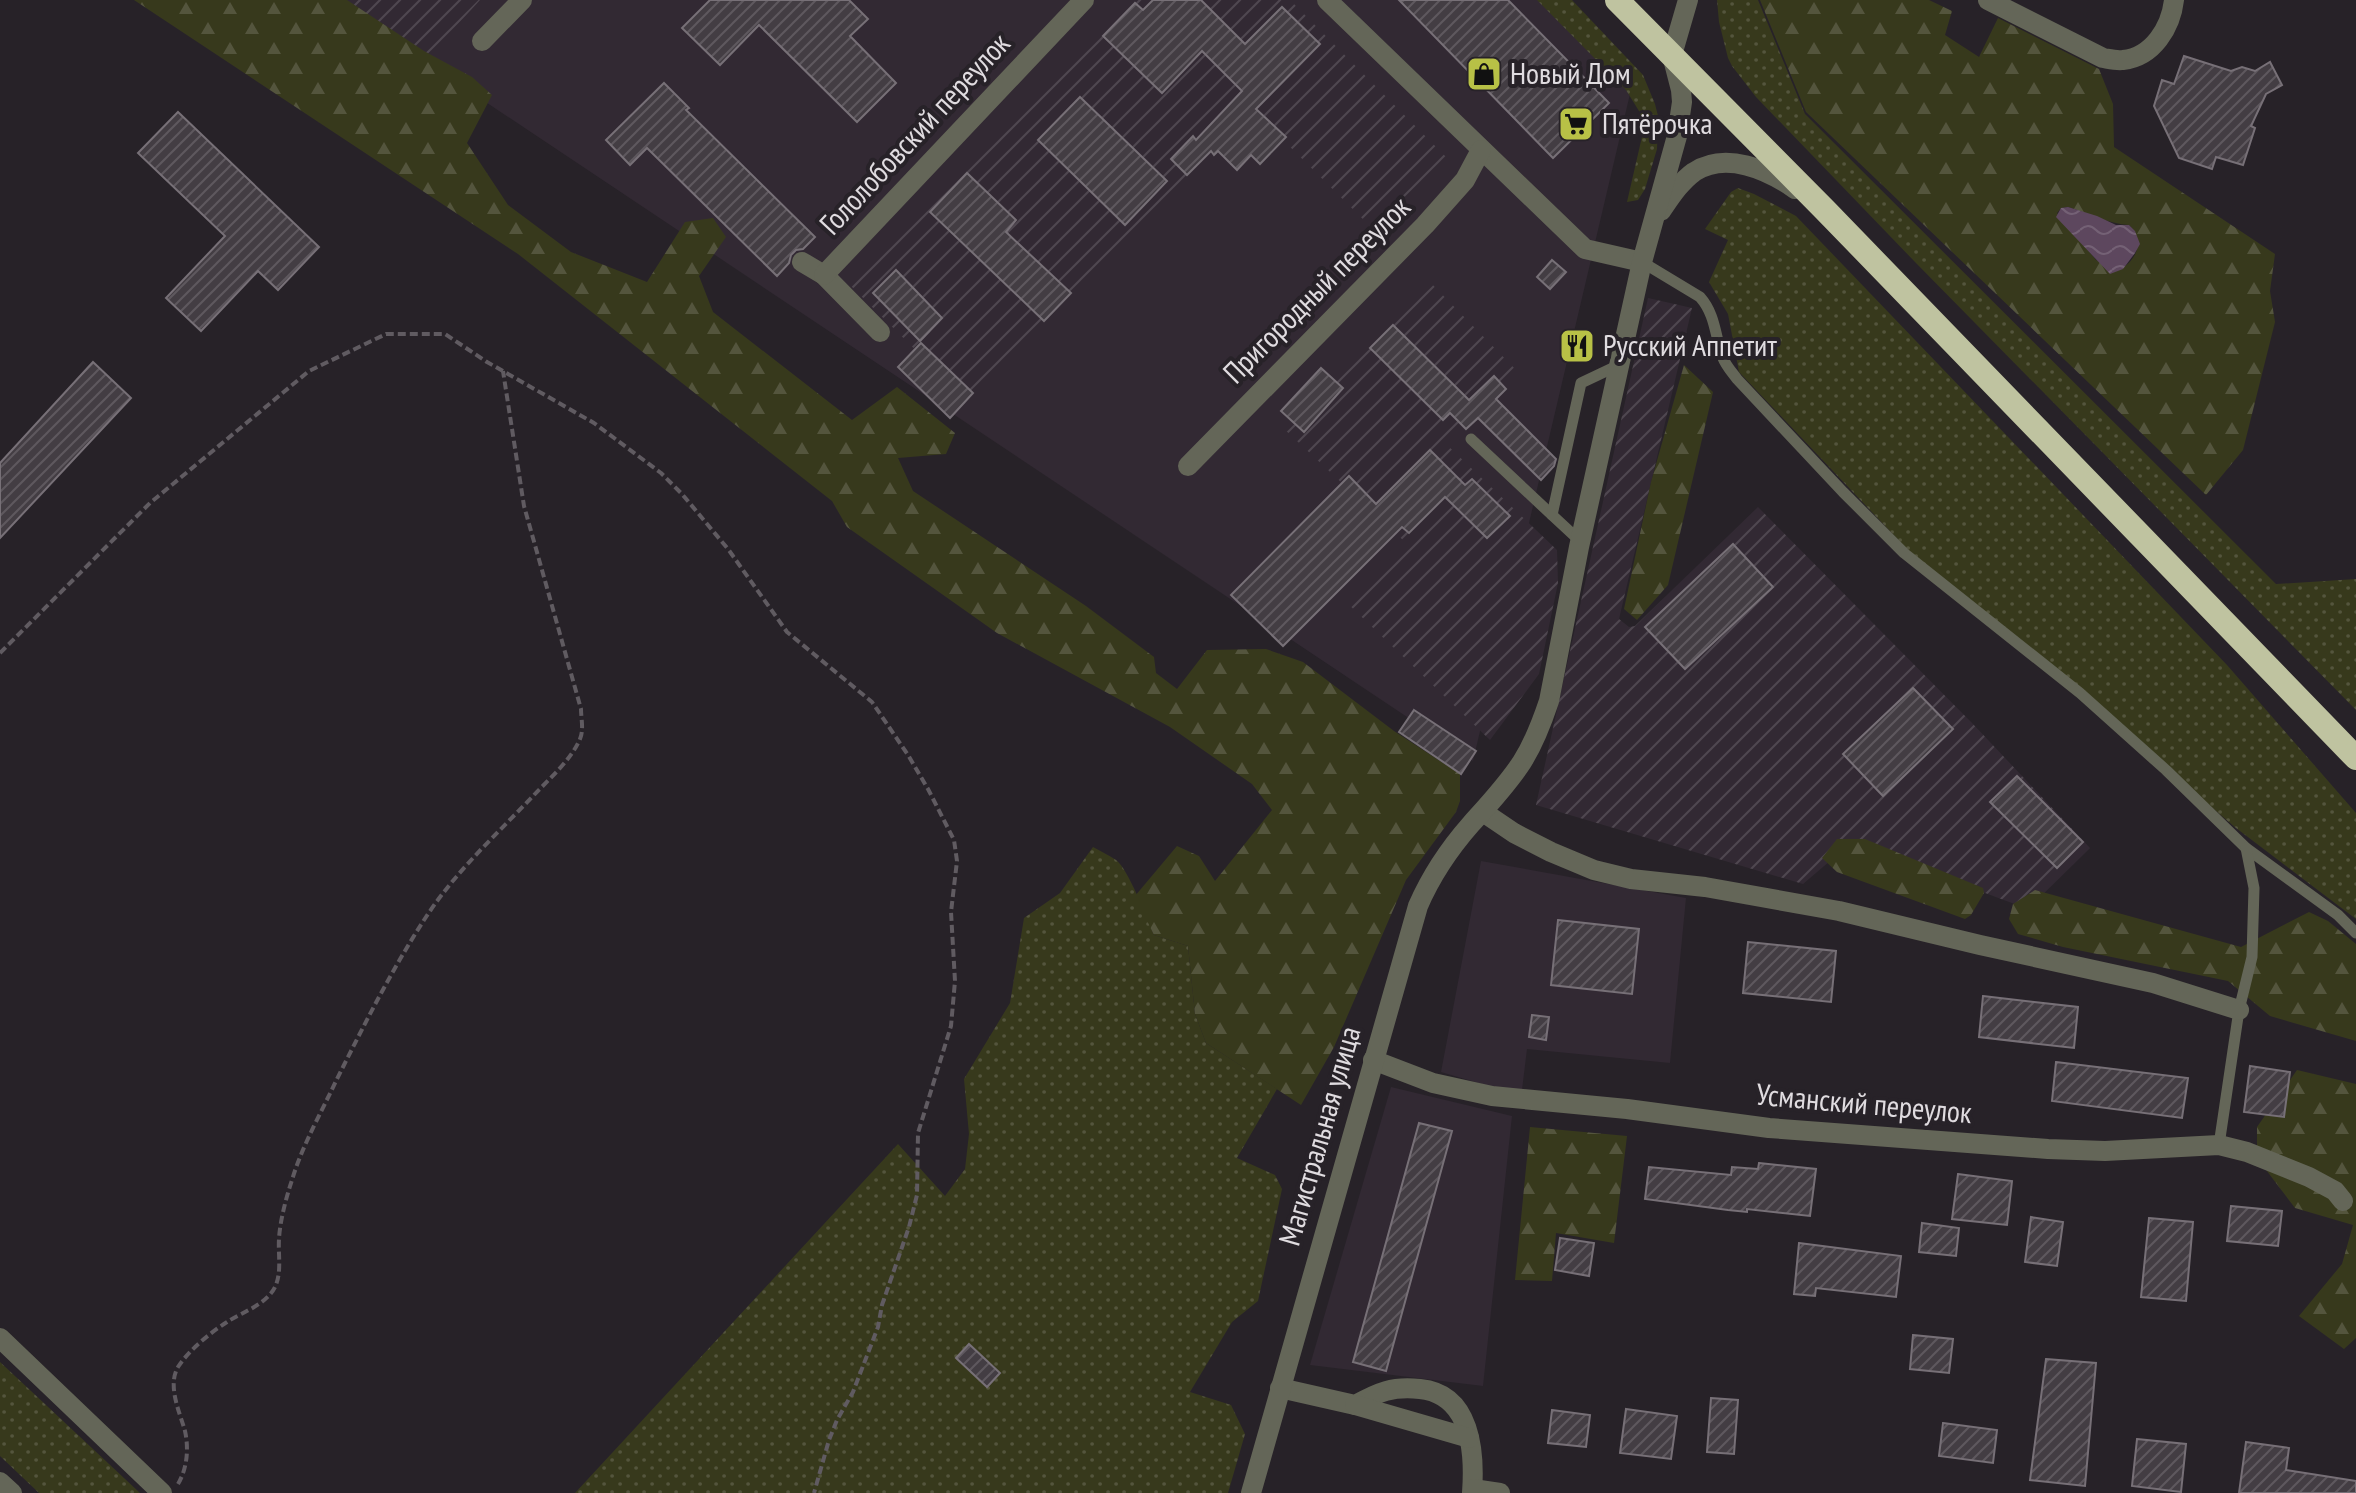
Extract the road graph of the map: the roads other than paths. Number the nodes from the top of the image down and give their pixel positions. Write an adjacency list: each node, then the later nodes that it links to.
1 (522, 0): 8 (street)
2 (1084, 0): 15 (street, Гололобовский переулок)
3 (1327, 0): 10 (street)
4 (1617, 0): 9 (highway)
5 (1688, 0): 9 (street)
6 (1988, 0): 7 (street)
7 (2174, 0)
8 (482, 41)
9 (1672, 55): 11 (highway); 12 (street, Магистральная улица)
10 (1481, 150): 14 (street); 19 (street, Пригородный переулок)
11 (1825, 210): 12 (street); 22 (highway)
12 (1653, 220): 14 (street, Магистральная улица)
13 (802, 262): 15 (street)
14 (1642, 262): 17 (street, Магистральная улица); 24 (lane)
15 (824, 275): 16 (street)
16 (880, 332)
17 (1619, 364): 20 (lane); 21 (street, Магистральная улица)
18 (1471, 439): 20 (lane)
19 (1188, 466)
20 (1552, 515): 21 (lane)
21 (1580, 541): 23 (street, Магистральная улица)
22 (2356, 758)
23 (1483, 812): 26 (street); 27 (street, Магистральная улица)
24 (2246, 848): 25 (lane); 26 (lane)
25 (2356, 933)
26 (2239, 1010): 28 (lane)
27 (1373, 1060): 28 (street, Усманский переулок); 31 (street, Магистральная улица)
28 (2219, 1145): 29 (street, Усманский переулок)
29 (2343, 1201)
30 (0, 1338): 37 (street)
31 (1280, 1388): 32 (street); 38 (street, Магистральная улица)
32 (1355, 1405): 33 (street); 33 (street)
33 (1469, 1438): 35 (street)
34 (0, 1482): 36 (street)
35 (1473, 1491): 39 (street)
36 (12, 1493)
37 (162, 1493)
38 (1251, 1493)
39 (1500, 1493)

